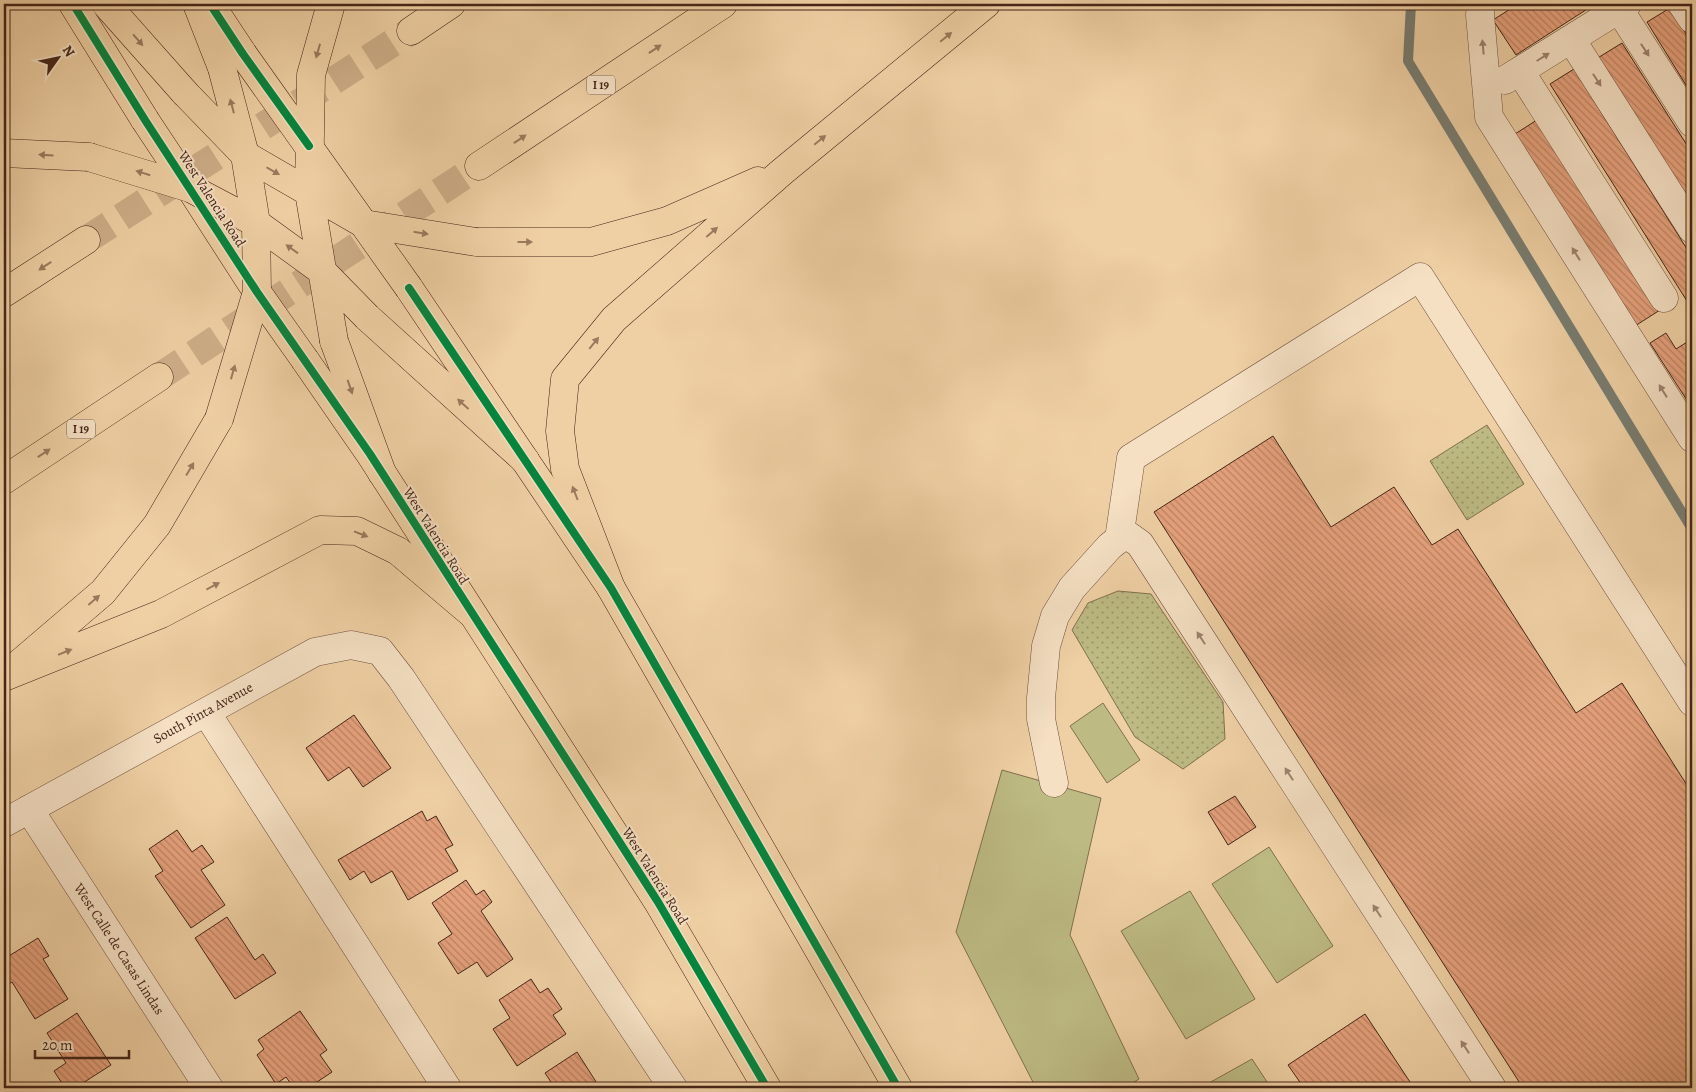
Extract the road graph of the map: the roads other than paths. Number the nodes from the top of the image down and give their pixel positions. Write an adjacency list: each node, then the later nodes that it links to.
1 (73, 4): 24 (main road, West Valencia Road, bridge)
2 (106, 4): 21 (main road, one-way to 21, bridge)
3 (197, 4): 15 (main road)
4 (210, 4): 15 (main road)
5 (332, 4): 19 (main road, one-way to 19, bridge)
6 (451, 4): 13 (main road)
7 (723, 4): 22 (main road, I 19, one-way to 7)
8 (986, 4): 23 (main road, one-way to 8)
9 (1682, 4): 12 (street)
10 (1482, 5): 17 (street, one-way to 10)
11 (1623, 6): 14 (street); 18 (street, one-way to 18)
12 (1692, 19)
13 (411, 31)
14 (1571, 39): 16 (street, one-way to 14); 28 (street, one-way to 28)
15 (233, 61): 19 (main road, bridge); 21 (main road, one-way to 15, bridge)
16 (1520, 71): 17 (street); 33 (street)
17 (1487, 92): 35 (street, one-way to 17)
18 (1692, 123)
19 (309, 146): 25 (main road, bridge); 27 (main road, bridge)
20 (4, 153): 24 (main road, one-way to 20, bridge)
21 (245, 155): 25 (main road, one-way to 25, bridge); 26 (main road, bridge)
22 (479, 166)
23 (782, 171): 27 (main road, one-way to 23, bridge); 40 (main road, one-way to 23)
24 (190, 188): 26 (main road, bridge); 31 (main road, West Valencia Road, bridge)
25 (309, 192): 27 (main road, bridge); 30 (main road, bridge)
26 (256, 223): 30 (main road, one-way to 26, bridge); 31 (main road, bridge)
27 (364, 224): 36 (main road, bridge)
28 (1692, 229)
29 (86, 240): 32 (main road, one-way to 32)
30 (322, 271): 36 (main road, one-way to 30, bridge); 37 (main road, one-way to 37, bridge)
31 (257, 292): 37 (main road, West Valencia Road, bridge); 42 (main road, one-way to 31, bridge)
32 (4, 293)
33 (1664, 298)
34 (159, 378): 38 (main road, I 19, one-way to 34)
35 (1691, 434)
36 (526, 460): 40 (main road)
37 (382, 474): 41 (main road, West Valencia Road)
38 (4, 480)
39 (1119, 539): 43 (street); 45 (street); 53 (street, one-way to 39)
40 (611, 588): 52 (main road)
41 (470, 612): 42 (main road, one-way to 41); 51 (main road, West Valencia Road)
42 (4, 677)
43 (1692, 702)
44 (206, 712): 46 (street, South Pinta Avenue); 49 (street); 50 (street, South Pinta Avenue)
45 (1054, 783)
46 (29, 809): 47 (street, South Pinta Avenue); 48 (street, West Calle de Casas Lindas)
47 (4, 823)
48 (209, 1088)
49 (447, 1088)
50 (673, 1088)
51 (767, 1088)
52 (898, 1088)
53 (1492, 1088)

